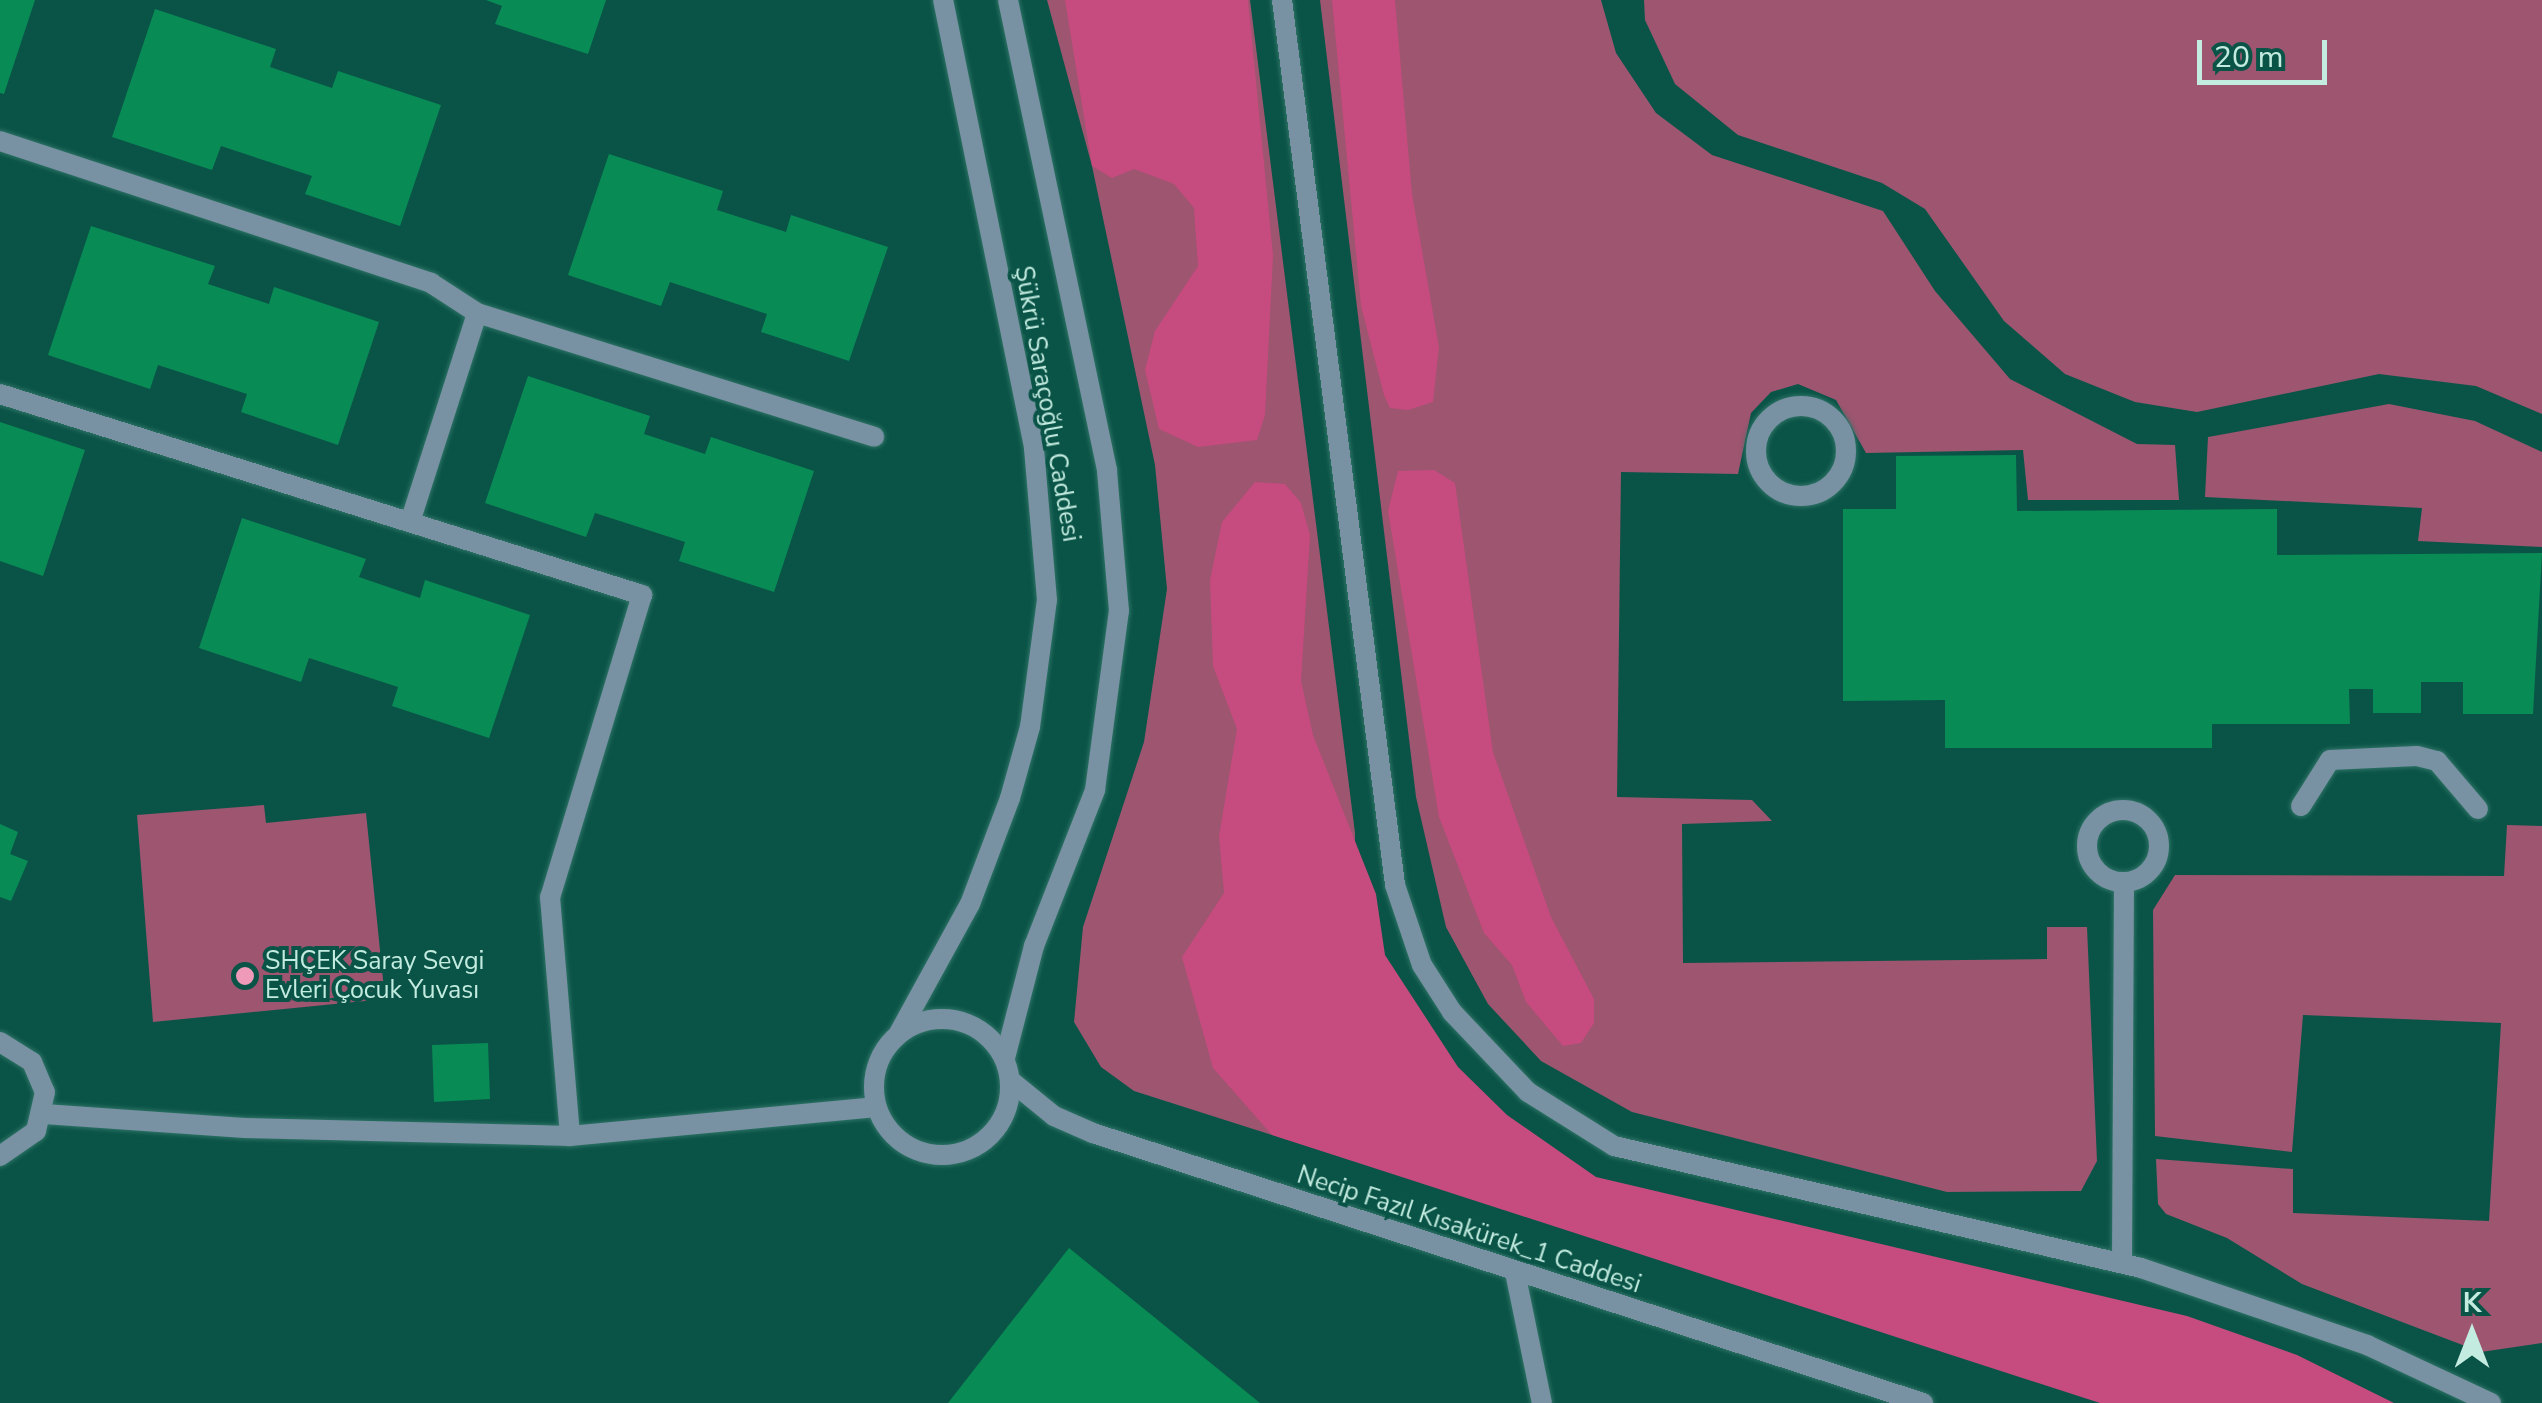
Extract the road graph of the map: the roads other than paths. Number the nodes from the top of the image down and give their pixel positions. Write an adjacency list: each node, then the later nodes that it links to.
1 (943, 0): 13 (street, Şükrü Saraçoğlu Caddesi)
2 (1008, 0): 15 (street)
3 (1282, 0): 21 (street)
4 (0, 141): 5 (street)
5 (477, 312): 7 (street); 9 (street)
6 (0, 394): 9 (street)
7 (874, 437)
8 (1799, 497): 8 (street)
9 (411, 519): 19 (street)
10 (2301, 806): 11 (street)
11 (2478, 808)
12 (2124, 882): 21 (street)
13 (899, 1034): 15 (street); 17 (street, Şükrü Saraçoğlu Caddesi)
14 (0, 1042): 18 (street)
15 (1005, 1058): 16 (street)
16 (1011, 1080): 17 (street); 22 (street, Necip Fazıl Kısakürek_1 Caddesi)
17 (876, 1107): 19 (street)
18 (44, 1114): 19 (street); 20 (street)
19 (570, 1136)
20 (0, 1156)
21 (2122, 1262): 25 (street)
22 (1515, 1272): 23 (street); 24 (street, Necip Fazıl Kısakürek_1 Caddesi)
23 (1542, 1403)
24 (1923, 1403)
25 (2491, 1403)

